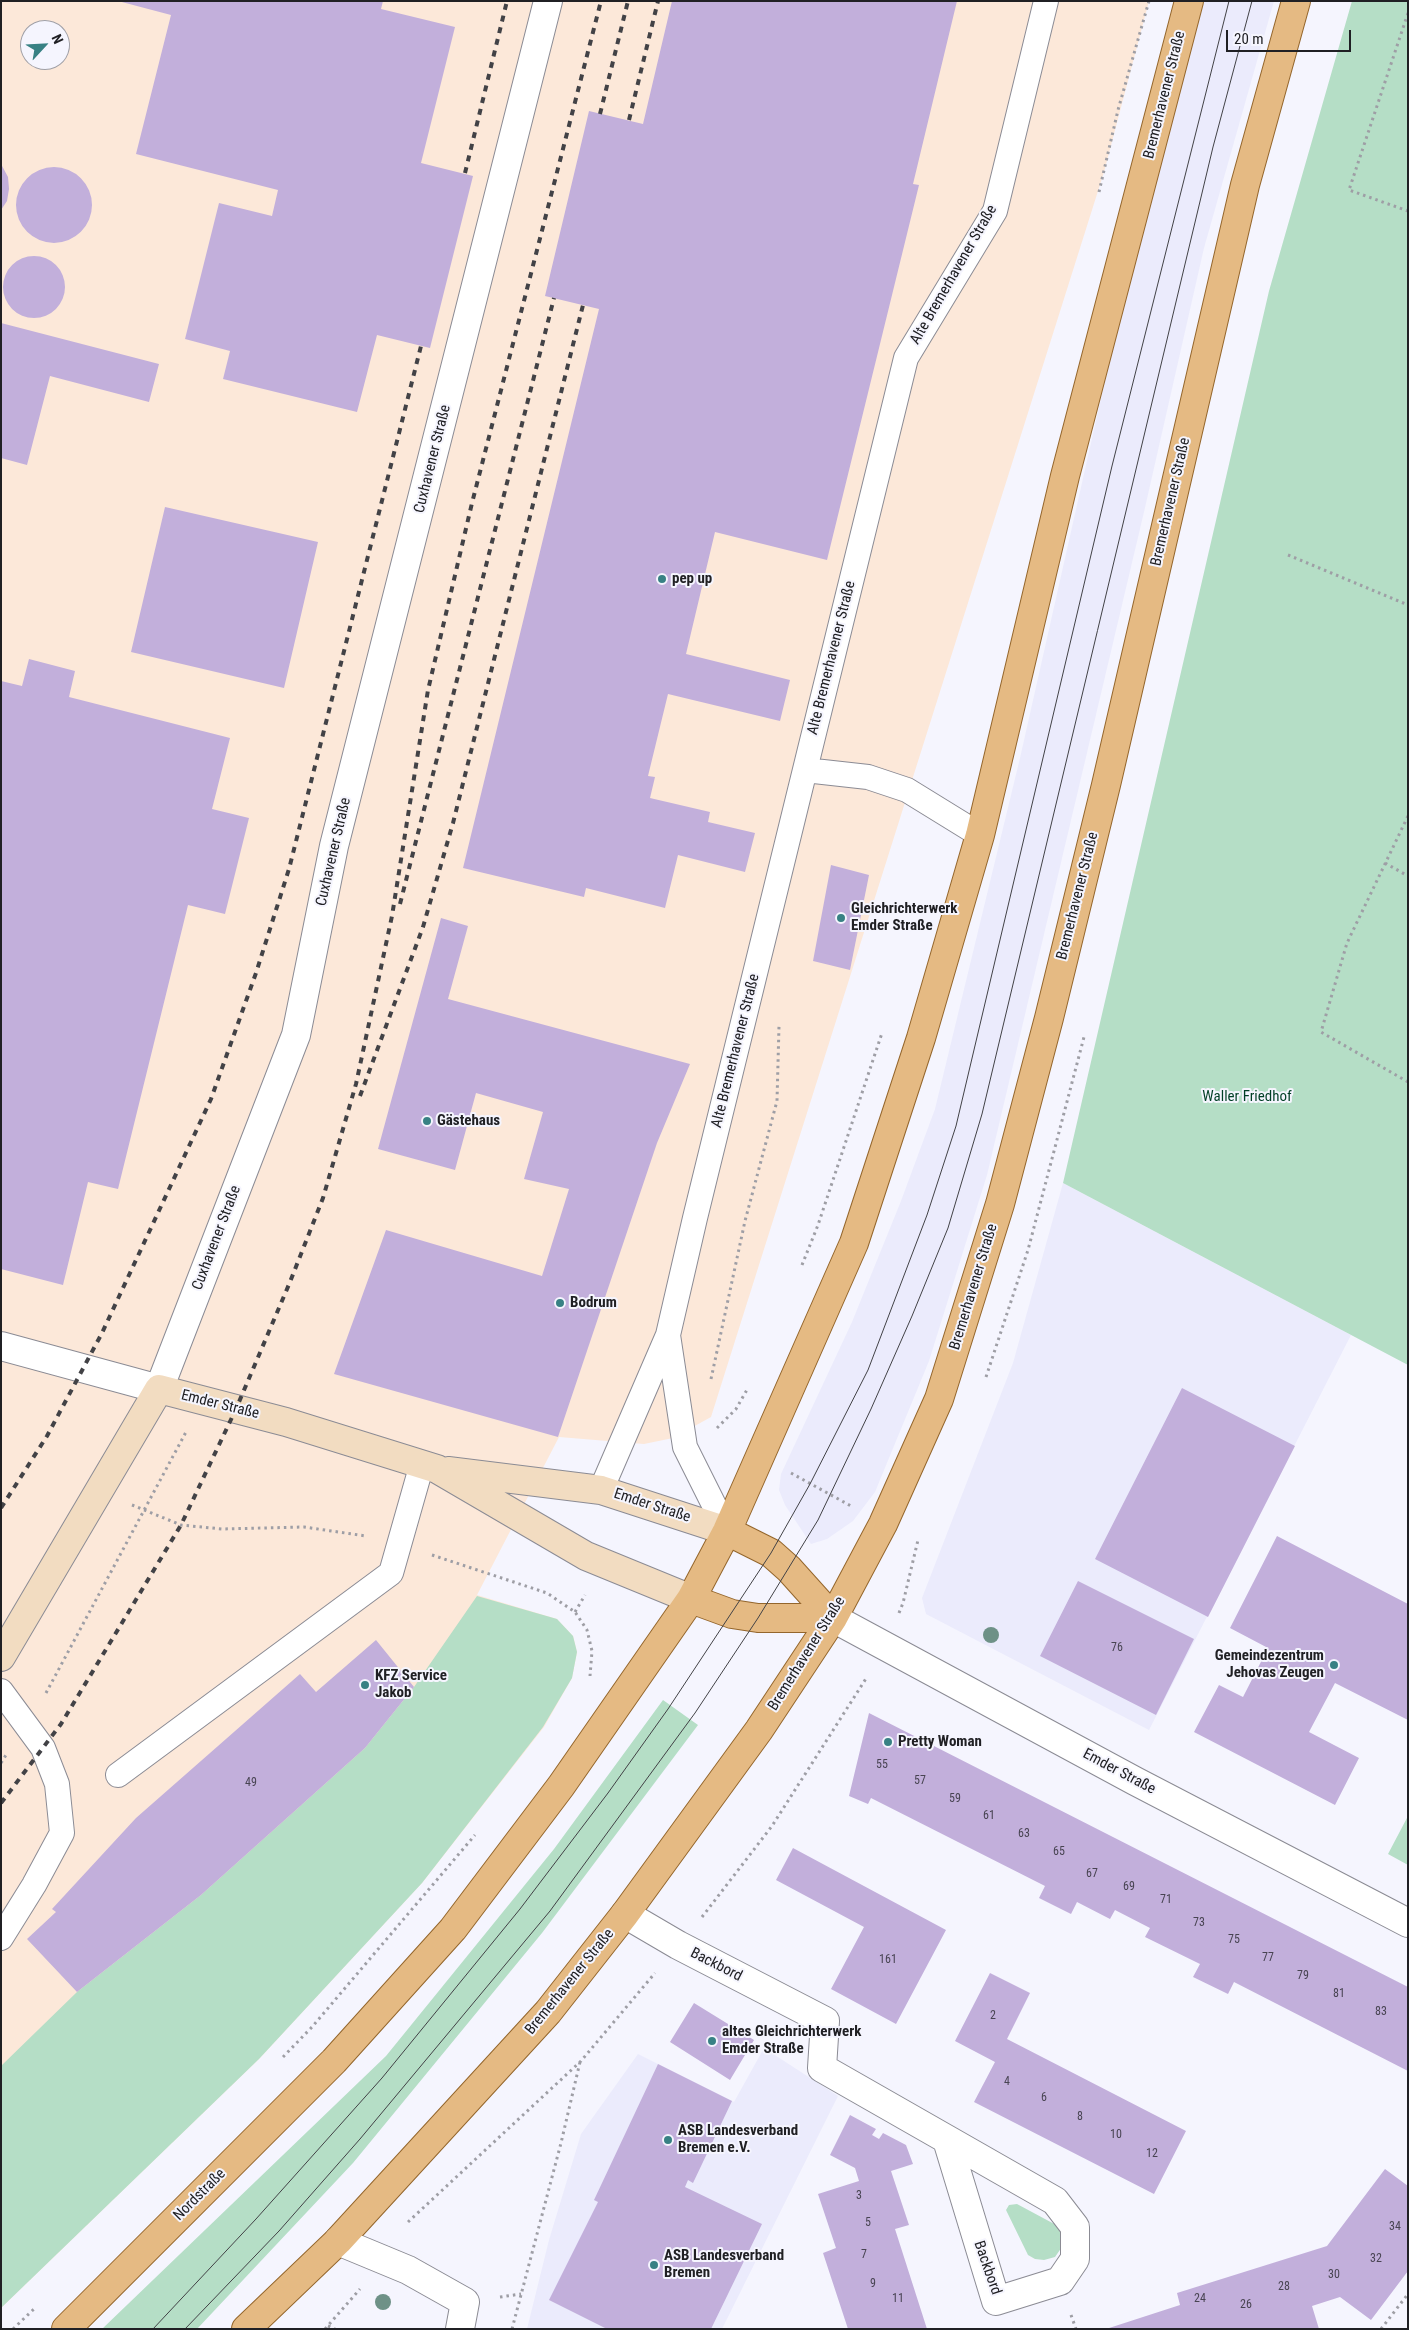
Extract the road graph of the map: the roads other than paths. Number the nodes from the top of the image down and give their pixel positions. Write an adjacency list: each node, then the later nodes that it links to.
1 (548, 1): 9 (street, Cuxhavener Straße)
2 (1046, 1): 5 (lane, Alte Bremerhavener Straße)
3 (1189, 1): 6 (main road, Bremerhavener Straße)
4 (1296, 1): 14 (main road, Bremerhavener Straße)
5 (805, 770): 6 (lane); 7 (lane, Alte Bremerhavener Straße)
6 (980, 835): 12 (main road, Bremerhavener Straße)
7 (668, 1335): 11 (lane, Alte Bremerhavener Straße); 12 (lane, Alte Bremerhavener Straße)
8 (1, 1346): 9 (street, Emder Straße)
9 (159, 1389): 10 (street, Emder Straße); 15 (street, Cuxhavener Straße)
10 (429, 1467): 11 (street, Emder Straße); 13 (street, Emder Straße); 17 (lane)
11 (601, 1490): 12 (street, Emder Straße)
12 (727, 1531): 13 (main road, Bremerhavener Straße); 14 (main road, Emder Straße)
13 (691, 1599): 14 (main road, Emder Straße); 21 (main road, Bremerhavener Straße)
14 (833, 1618): 18 (main road, Bremerhavener Straße); 19 (street, Emder Straße)
15 (1, 1657)
16 (1, 1691): 20 (lane)
17 (118, 1775)
18 (625, 1914): 22 (street, Backbord); 23 (main road, Bremerhavener Straße)
19 (1408, 1923)
20 (1, 1938)
21 (334, 2062): 24 (main road, Nordstraße)
22 (947, 2140): 22 (street, Backbord)
23 (338, 2241): 25 (main road); 26 (street)
24 (66, 2329)
25 (246, 2329)
26 (460, 2329)

